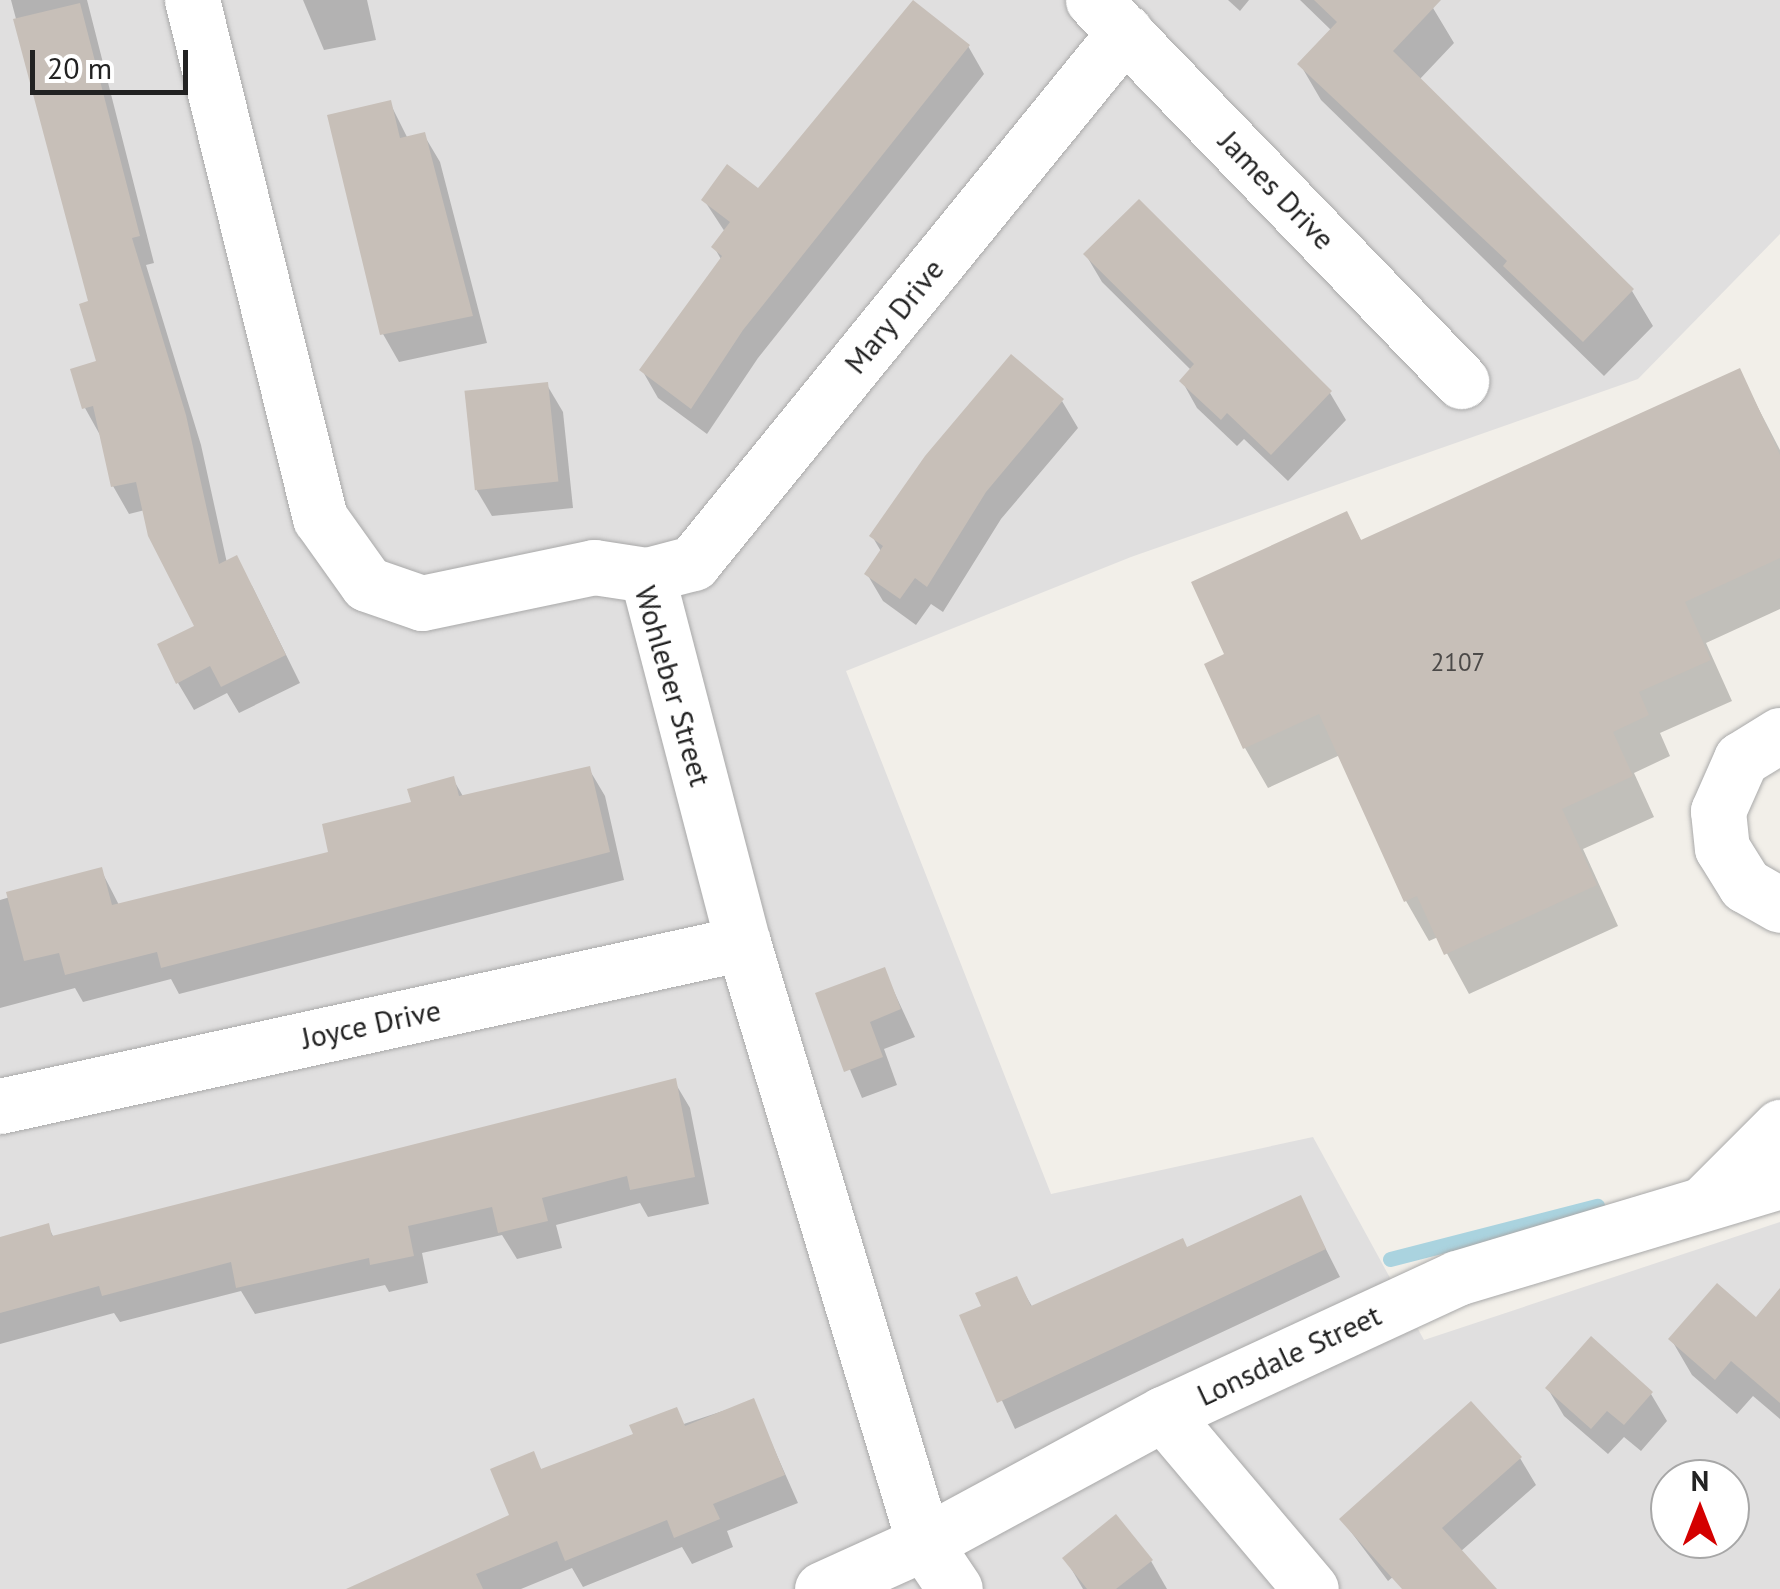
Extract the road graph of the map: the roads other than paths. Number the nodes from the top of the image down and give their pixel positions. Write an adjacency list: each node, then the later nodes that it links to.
1 (192, 0): 4 (street, Wohleber Street)
2 (1109, 16): 3 (street, James Drive); 4 (street, Mary Drive)
3 (1461, 381)
4 (646, 574): 7 (street, Wohleber Street)
5 (1780, 735): 6 (street)
6 (1780, 904)
7 (742, 943): 8 (street, Joyce Drive); 13 (street, Wohleber Street)
8 (0, 1106)
9 (1780, 1127): 11 (street)
10 (1780, 1181): 11 (street, Lonsdale Street)
11 (1706, 1201): 12 (street, Lonsdale Street)
12 (1163, 1414): 13 (street, Lonsdale Street); 16 (street)
13 (924, 1543): 14 (street, Lonsdale Street); 15 (street, Wohleber Street)
14 (822, 1589)
15 (955, 1589)
16 (1311, 1589)

